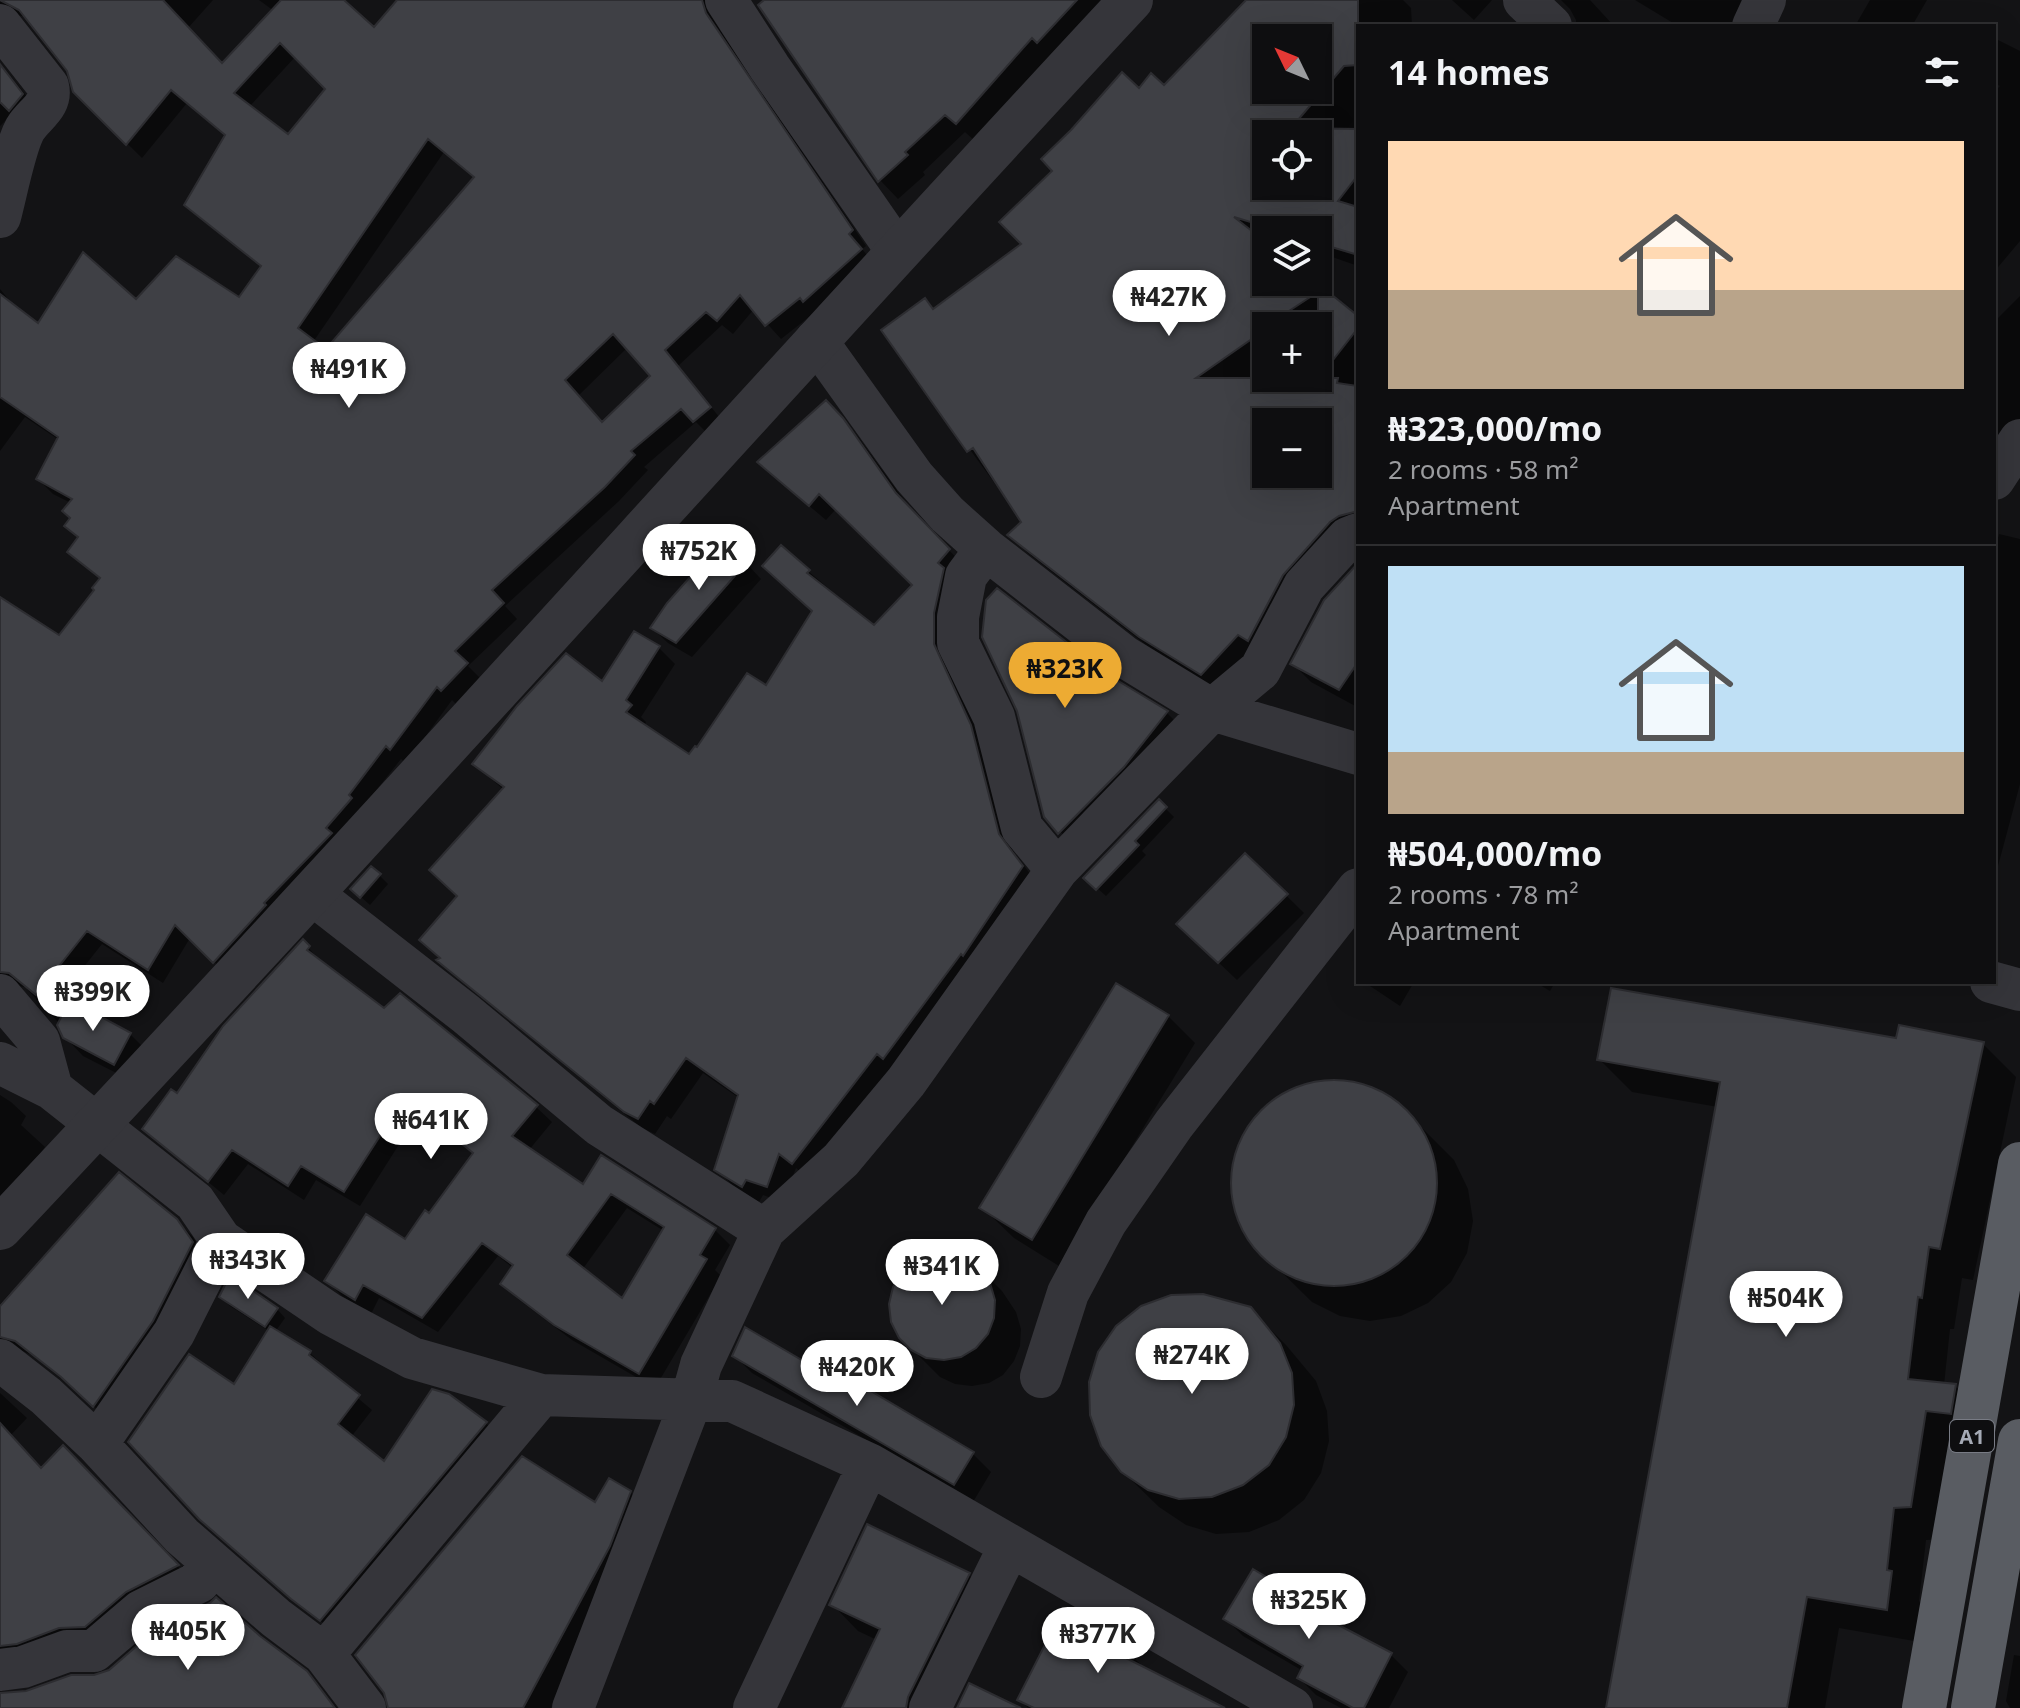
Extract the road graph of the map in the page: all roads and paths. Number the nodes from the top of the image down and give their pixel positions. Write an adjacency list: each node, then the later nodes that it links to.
1 (726, 0): 9 (street)
2 (1131, 0): 9 (street)
3 (1524, 0): 5 (street)
4 (1765, 0): 6 (street)
5 (1549, 24)
6 (1754, 24)
7 (0, 25): 8 (street)
8 (0, 217)
9 (897, 251): 10 (street)
10 (816, 340): 16 (street); 21 (street)
11 (2020, 440): 12 (street)
12 (1996, 477)
13 (1996, 481): 14 (street)
14 (2020, 493)
15 (1356, 535): 17 (street)
16 (986, 549): 17 (street); 19 (street)
17 (1212, 710): 18 (street); 19 (street)
18 (1356, 753)
19 (1057, 870): 30 (street)
20 (1356, 892): 33 (street)
21 (312, 894): 27 (street); 30 (street)
22 (1996, 983): 23 (street)
23 (2020, 990)
24 (0, 995): 26 (street)
25 (0, 1063): 26 (street)
26 (52, 1089): 27 (street)
27 (98, 1124): 29 (street); 31 (street)
28 (2020, 1164): 49 (highway, A1)
29 (0, 1228)
30 (764, 1230): 35 (street)
31 (221, 1240): 34 (street); 37 (street)
32 (0, 1360): 37 (street)
33 (1041, 1377)
34 (541, 1395): 35 (street); 42 (street)
35 (691, 1401): 38 (street); 45 (street)
36 (2020, 1441): 41 (highway, A1)
37 (97, 1444): 40 (street)
38 (869, 1464): 39 (street); 46 (street)
39 (1009, 1547): 47 (street); 48 (street)
40 (209, 1560): 42 (street); 43 (street)
41 (2008, 1585): 50 (highway, A1)
42 (324, 1654): 44 (street)
43 (0, 1670)
44 (365, 1708)
45 (573, 1708)
46 (754, 1708)
47 (930, 1708)
48 (1292, 1708)
49 (1924, 1708)
50 (1973, 1708)

